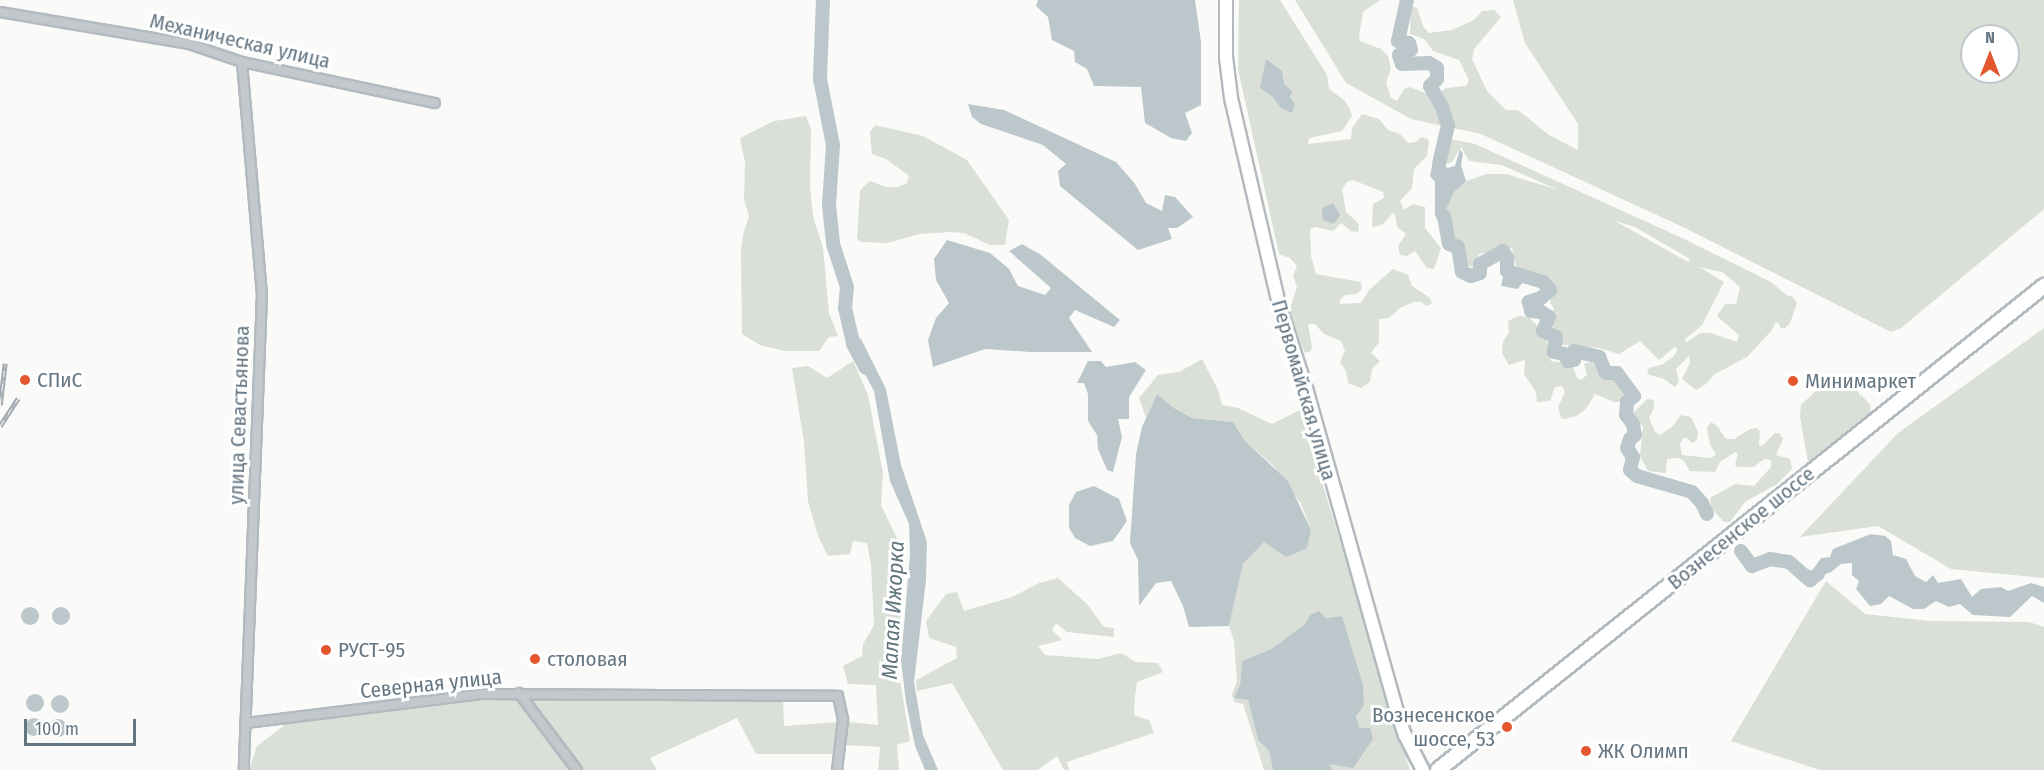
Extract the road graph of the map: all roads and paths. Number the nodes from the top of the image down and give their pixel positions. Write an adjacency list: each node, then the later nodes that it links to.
1 (1226, 0): 11 (street, Первомайская улица)
2 (0, 12): 3 (street, Механическая улица)
3 (242, 62): 4 (street, Механическая улица); 7 (street, улица Севастьянова)
4 (435, 103)
5 (2044, 286): 12 (main road, Вознесенское шоссе)
6 (519, 693): 7 (street, Северная улица); 9 (street); 10 (street, Северная улица)
7 (246, 723): 8 (street, улица Севастьянова)
8 (244, 770)
9 (577, 770)
10 (837, 770)
11 (1423, 770)
12 (1438, 770)

